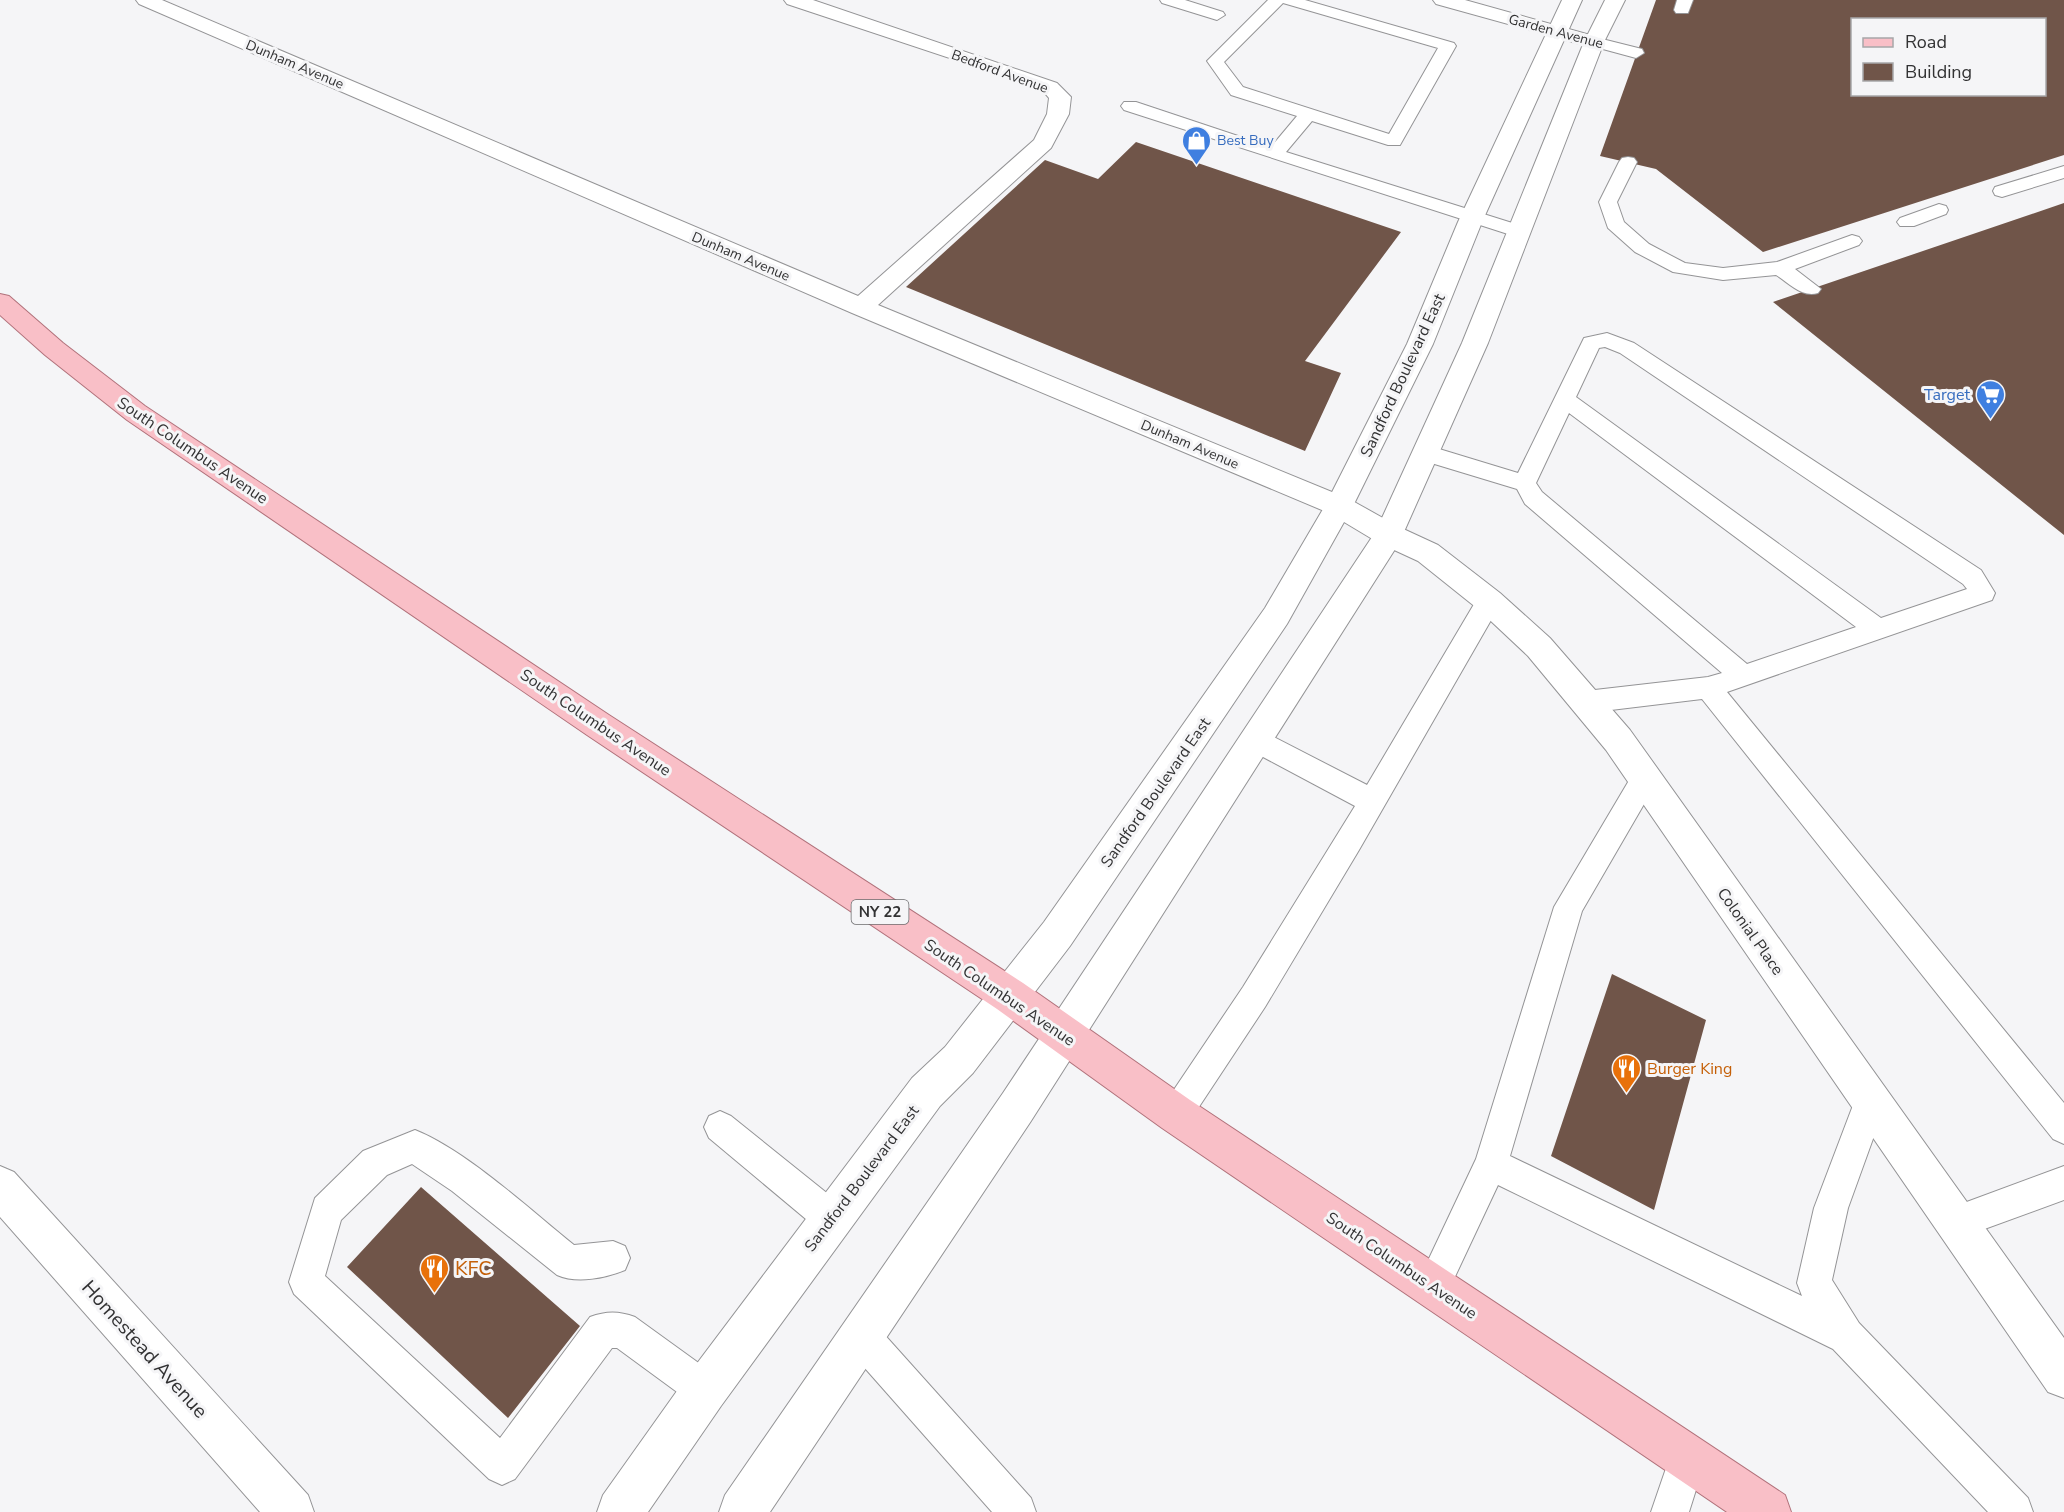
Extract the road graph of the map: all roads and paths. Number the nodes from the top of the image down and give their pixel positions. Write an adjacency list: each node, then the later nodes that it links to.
1 (146, 0): 27 (street, Dunham Avenue)
2 (794, 0): 27 (street, Bedford Avenue)
3 (1168, 0): 9 (lane)
4 (1278, 0): 14 (lane)
5 (1288, 0): 14 (lane)
6 (1443, 0): 10 (street, Garden Avenue)
7 (1572, 0): 10 (street, Sandford Boulevard East)
8 (1615, 0): 11 (street)
9 (1217, 15)
10 (1558, 32): 11 (street, Garden Avenue); 20 (street, Sandford Boulevard East)
11 (1594, 42): 12 (lane, Garden Avenue); 22 (street)
12 (1636, 53)
13 (1130, 106): 15 (lane)
14 (1308, 114): 15 (lane)
15 (1275, 154): 20 (lane)
16 (1628, 162): 24 (lane)
17 (2064, 172): 18 (lane)
18 (2002, 191)
19 (1939, 210): 21 (lane)
20 (1472, 218): 22 (lane); 31 (street, Sandford Boulevard East)
21 (1906, 222)
22 (1518, 231): 29 (street)
23 (1852, 241): 24 (lane)
24 (1780, 268): 25 (lane)
25 (1811, 289)
26 (0, 302): 41 (main road, South Columbus Avenue / NY 22)
27 (861, 307): 31 (street, Dunham Avenue)
28 (1564, 399): 30 (lane); 34 (lane); 34 (lane)
29 (1426, 453): 30 (lane); 32 (street)
30 (1525, 483): 35 (lane)
31 (1339, 506): 32 (street, Dunham Avenue); 41 (street, Sandford Boulevard East)
32 (1389, 535): 33 (street, Colonial Place); 38 (street)
33 (1489, 601): 37 (street, Colonial Place); 40 (lane)
34 (1878, 630): 35 (lane)
35 (1744, 676): 36 (lane)
36 (1708, 688): 37 (lane); 46 (lane)
37 (1586, 702): 39 (street, Colonial Place)
38 (1257, 741): 40 (lane); 42 (street)
39 (1644, 780): 43 (street, Colonial Place); 47 (lane)
40 (1372, 801): 44 (lane)
41 (1010, 996): 42 (main road, South Columbus Avenue / NY 22); 50 (street, Sandford Boulevard East)
42 (1064, 1035): 44 (main road, South Columbus Avenue / NY 22); 54 (street)
43 (1871, 1100): 51 (street, Colonial Place); 55 (lane)
44 (1176, 1114): 53 (main road, South Columbus Avenue / NY 22)
45 (720, 1127): 50 (lane)
46 (2064, 1128)
47 (1491, 1164): 53 (lane); 55 (lane)
48 (2064, 1183): 51 (lane)
49 (0, 1186): 59 (street, Homestead Avenue)
50 (831, 1218): 57 (street, Sandford Boulevard East)
51 (1957, 1222): 56 (street, Colonial Place)
52 (613, 1258): 57 (lane)
53 (1433, 1287): 58 (main road, South Columbus Avenue / NY 22)
54 (861, 1336): 61 (street); 62 (lane)
55 (1846, 1336): 65 (lane)
56 (2064, 1376)
57 (705, 1390): 60 (street, Sandford Boulevard East)
58 (1687, 1458): 63 (lane); 64 (main road, South Columbus Avenue / NY 22)
59 (291, 1512)
60 (620, 1512)
61 (742, 1512)
62 (1017, 1512)
63 (1670, 1512)
64 (1768, 1512)
65 (2014, 1512)

